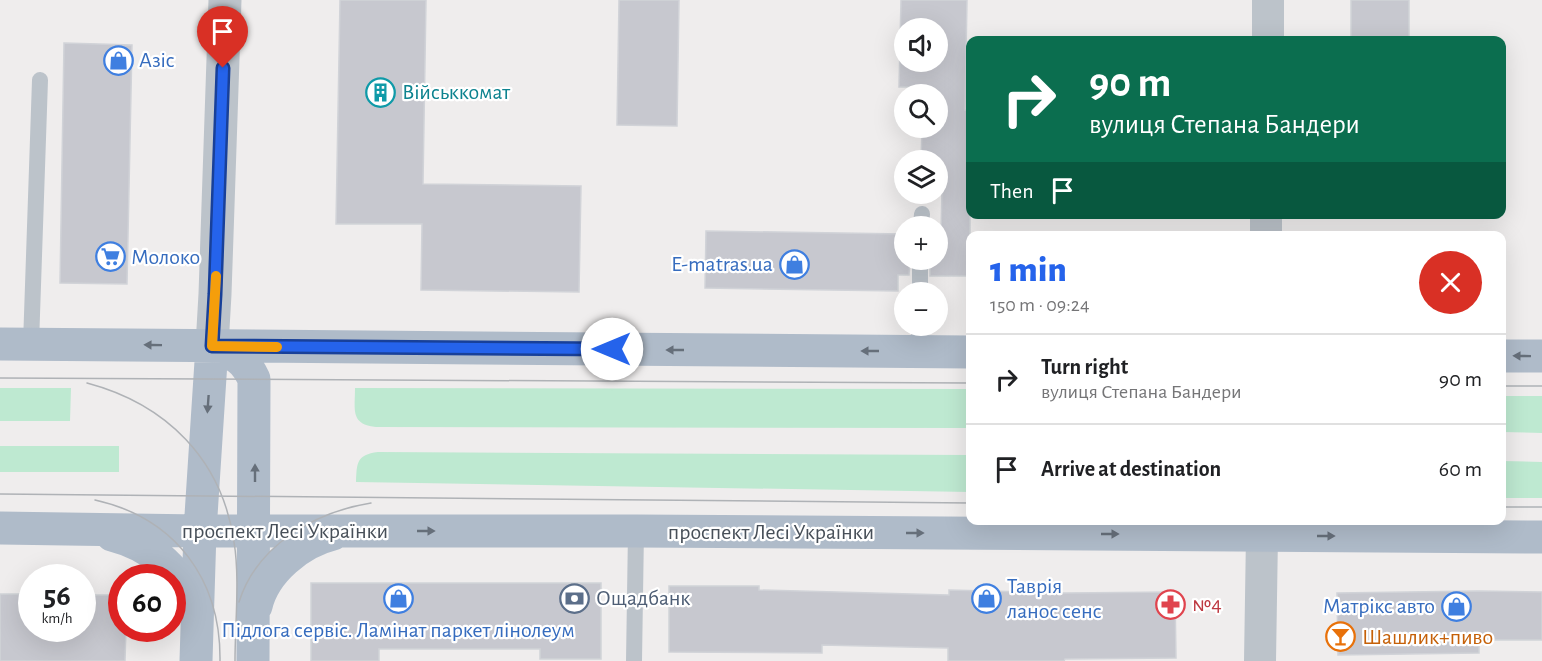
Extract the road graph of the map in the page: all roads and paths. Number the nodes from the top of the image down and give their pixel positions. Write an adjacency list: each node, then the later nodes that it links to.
1 (225, 0): 7 (street)
2 (1268, 0): 3 (street)
3 (1268, 36)
4 (39, 80): 6 (lane)
5 (919, 339): 7 (main road, one-way to 7); 8 (main road)
6 (16, 344): 7 (main road, one-way to 6)
7 (212, 346): 15 (main road, one-way to 15); 16 (main road, one-way to 7)
8 (966, 351)
9 (1506, 356): 10 (main road, one-way to 9)
10 (1542, 356)
11 (0, 528): 13 (main road, проспект Лесі Українки)
12 (1228, 528): 14 (main road, проспект Лесі Українки); 18 (main road, проспект Лесі Українки, one-way to 12)
13 (78, 529): 15 (main road, проспект Лесі Українки); 20 (main road)
14 (1271, 530): 19 (main road, проспект Лесі Українки, one-way to 19); 25 (street)
15 (200, 531): 16 (main road, проспект Лесі Українки); 20 (main road)
16 (255, 531): 17 (main road, проспект Лесі Українки); 21 (main road)
17 (347, 531): 18 (main road, проспект Лесі Українки, one-way to 18); 21 (main road)
18 (636, 531): 24 (lane)
19 (1542, 537)
20 (196, 614): 22 (main road)
21 (254, 616): 23 (main road)
22 (196, 661)
23 (253, 661)
24 (634, 661)
25 (1260, 661)

